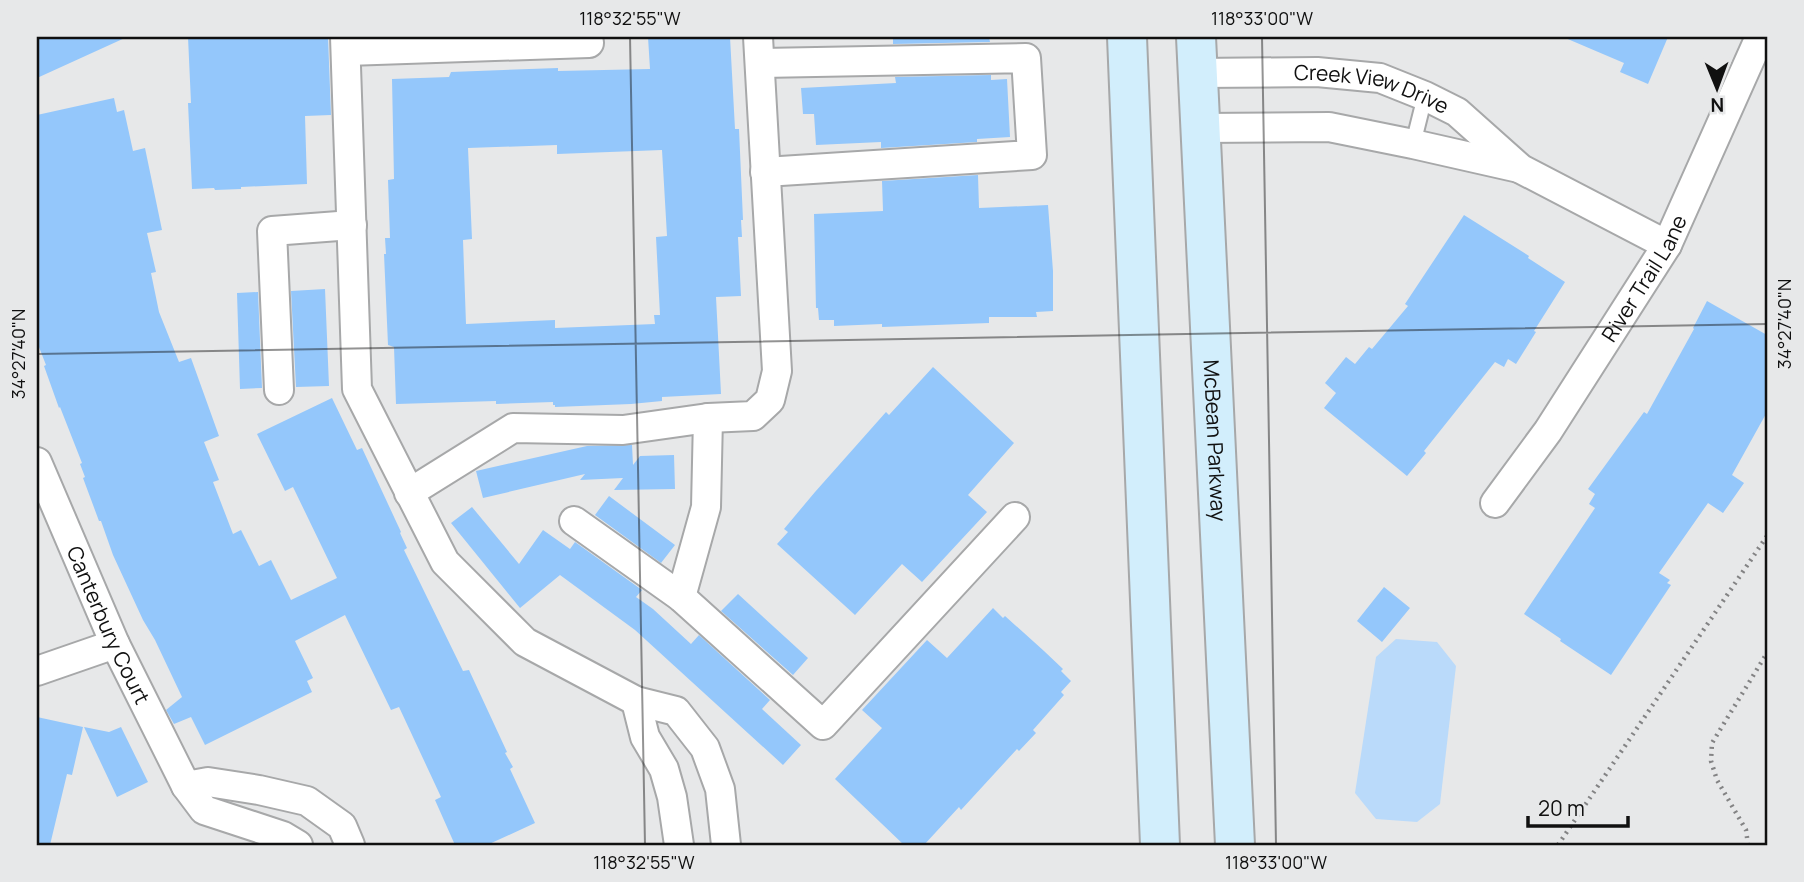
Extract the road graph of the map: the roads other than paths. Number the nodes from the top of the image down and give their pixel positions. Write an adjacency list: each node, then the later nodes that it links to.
1 (589, 37): 4 (street)
2 (1127, 37): 33 (main road)
3 (1760, 37): 13 (street, River Trail Lane)
4 (346, 44): 12 (street)
5 (759, 50): 11 (street); 11 (street)
6 (1197, 55): 7 (street, Creek View Drive); 8 (main road, McBean Parkway)
7 (1425, 96): 9 (lane); 10 (street, Creek View Drive)
8 (1200, 128): 9 (street, Creek View Drive); 34 (main road, McBean Parkway)
9 (1413, 144): 10 (street, Creek View Drive)
10 (1521, 169): 13 (street, Creek View Drive)
11 (765, 172): 15 (street)
12 (352, 225): 14 (street); 17 (street)
13 (1667, 245): 18 (street, River Trail Lane)
14 (279, 390)
15 (708, 418): 17 (street); 21 (street)
16 (37, 462): 22 (street, Canterbury Court)
17 (409, 493): 24 (street)
18 (1496, 503)
19 (1015, 517): 21 (street)
20 (574, 521): 21 (street)
21 (681, 597)
22 (115, 643): 23 (street); 27 (street, Canterbury Court)
23 (37, 671)
24 (636, 701): 25 (street); 26 (street)
25 (705, 748): 26 (street); 30 (street)
26 (664, 769): 31 (street)
27 (186, 786): 28 (street); 29 (street, Canterbury Court)
28 (307, 800): 29 (street); 32 (street)
29 (290, 840)
30 (726, 841): 31 (street)
31 (679, 843)
32 (350, 845)
33 (1160, 845)
34 (1235, 845)

